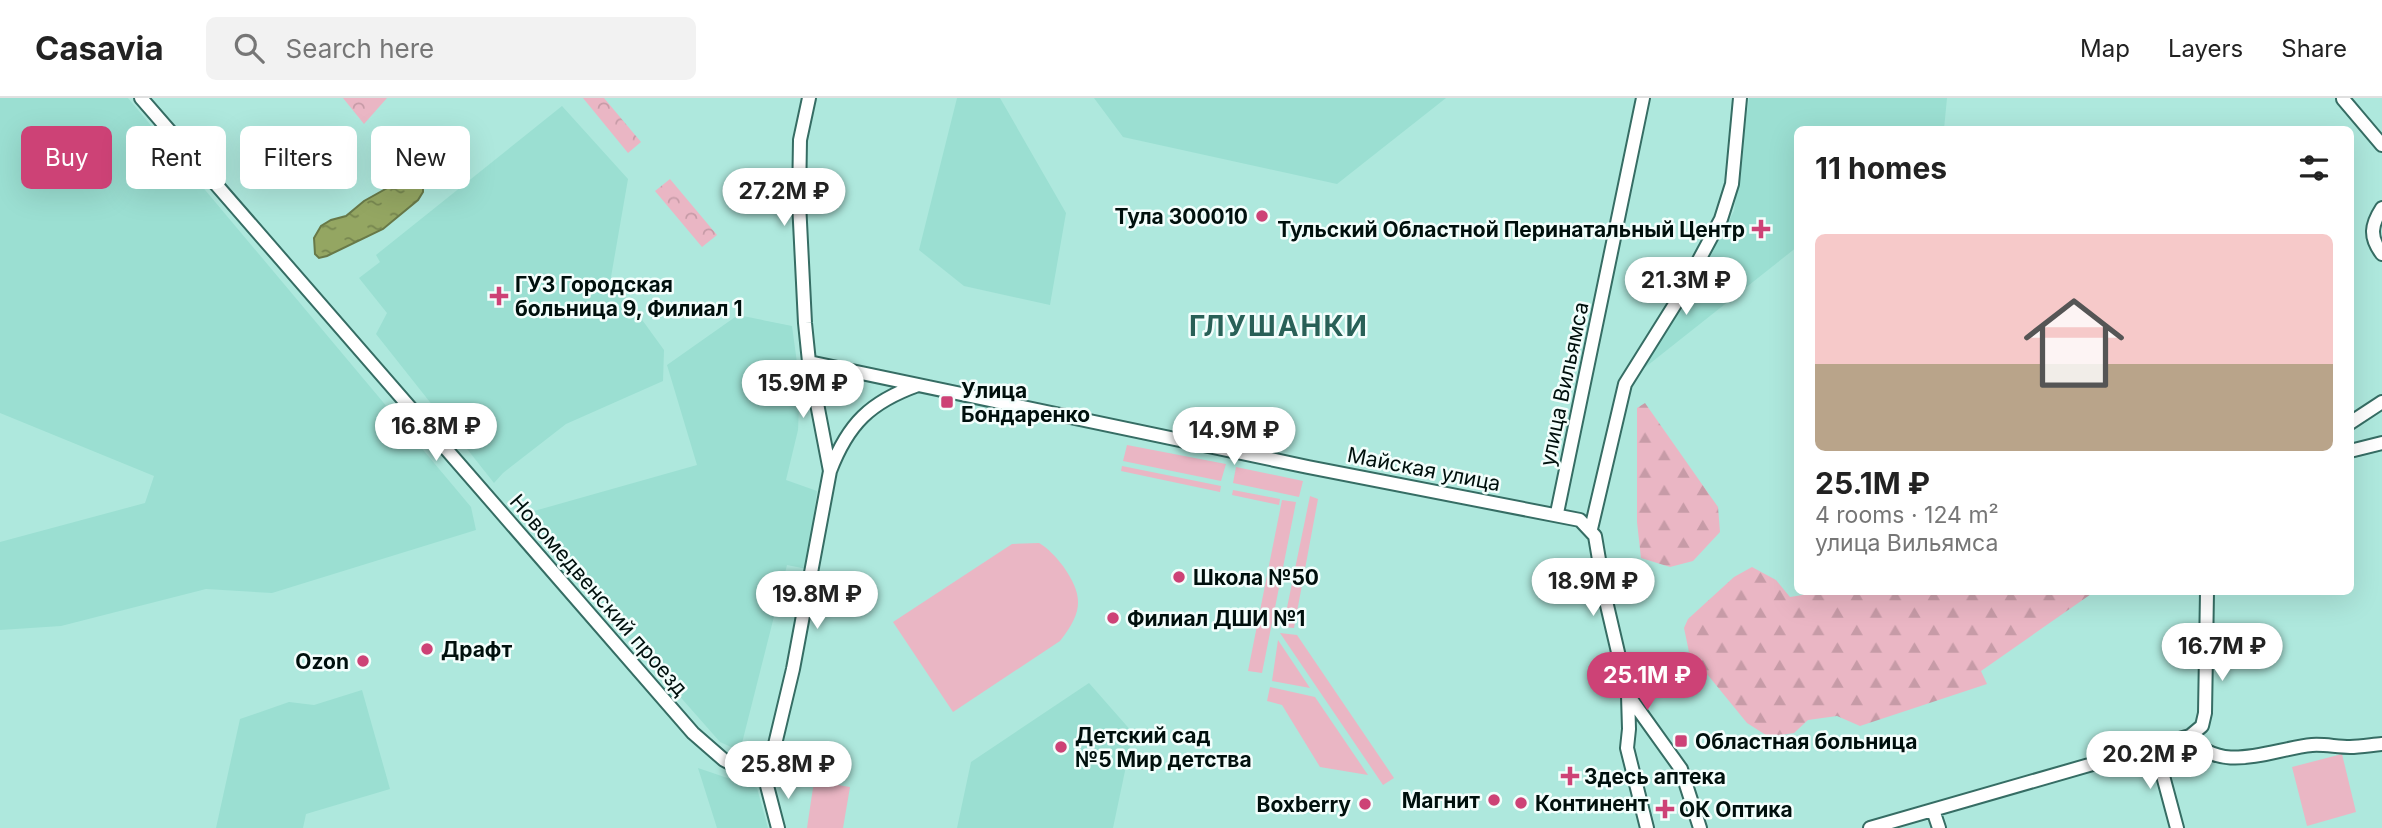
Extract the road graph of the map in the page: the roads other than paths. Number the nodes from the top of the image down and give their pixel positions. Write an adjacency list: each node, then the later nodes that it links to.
1 (141, 98): 25 (street, Новомедвенский проезд)
2 (809, 98): 9 (street)
3 (1643, 98): 16 (street, улица Вильямса)
4 (1740, 98): 17 (street)
5 (2343, 99): 6 (street)
6 (2382, 145)
7 (2382, 208): 8 (street)
8 (2382, 254)
9 (809, 362): 10 (street, Майская улица); 15 (street)
10 (919, 385): 15 (street); 16 (street, Майская улица)
11 (2382, 402): 12 (street)
12 (2354, 420)
13 (2382, 443): 14 (street)
14 (2354, 450)
15 (830, 471): 25 (street)
16 (1557, 513): 17 (street, Майская улица)
17 (1591, 529): 19 (street)
18 (2207, 595): 22 (street)
19 (1628, 695): 20 (street); 21 (street)
20 (1629, 729): 21 (street); 28 (street)
21 (1656, 733): 29 (street)
22 (2190, 736): 23 (street); 24 (street)
23 (2382, 744)
24 (2155, 746): 26 (street); 32 (street)
25 (766, 782): 27 (street)
26 (1933, 810): 30 (street); 31 (street)
27 (778, 828)
28 (1647, 828)
29 (1700, 828)
30 (1870, 828)
31 (1938, 828)
32 (2177, 828)

